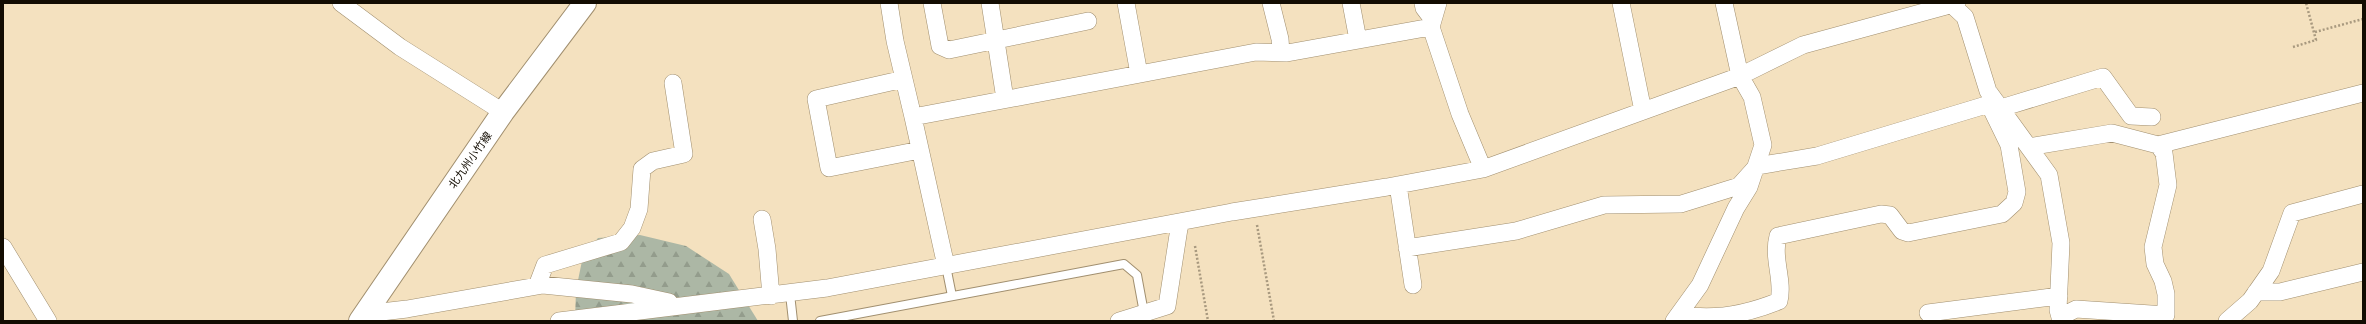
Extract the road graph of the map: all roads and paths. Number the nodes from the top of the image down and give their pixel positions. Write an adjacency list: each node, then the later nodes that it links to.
1 (341, 3): 31 (street)
2 (585, 3): 31 (main road, 北九州小竹線)
3 (889, 3): 25 (street)
4 (932, 3): 19 (street)
5 (990, 3): 19 (street)
6 (1126, 3): 23 (street)
7 (1270, 3): 22 (street)
8 (1351, 3): 20 (street)
9 (1423, 3): 17 (street)
10 (1438, 3): 17 (street)
11 (1621, 3): 30 (street)
12 (1724, 3): 24 (street)
13 (2306, 3): 18 (path)
14 (1952, 4): 24 (street); 29 (street)
15 (2363, 19): 18 (path)
16 (1088, 21): 19 (street)
17 (1432, 24): 20 (street); 38 (street)
18 (2315, 32): 21 (path)
19 (996, 39): 28 (street)
20 (1358, 40): 22 (street)
21 (2293, 47)
22 (1281, 53): 23 (street)
23 (1139, 74): 28 (street)
24 (1740, 76): 30 (street); 37 (street)
25 (904, 79): 32 (street); 36 (street)
26 (673, 83): 49 (street)
27 (2363, 93): 34 (street)
28 (1005, 99): 32 (street)
29 (1995, 104): 33 (street); 35 (street); 37 (street); 59 (street)
30 (1643, 111): 38 (street)
31 (503, 112): 58 (main road, 北九州小竹線)
32 (913, 117): 36 (street)
33 (2152, 117)
34 (2158, 145): 35 (street); 60 (street)
35 (2029, 147): 54 (street)
36 (920, 150): 46 (street)
37 (1757, 166): 45 (street); 59 (street)
38 (1483, 169): 39 (street)
39 (1398, 185): 41 (street); 45 (street)
40 (2363, 194): 50 (street)
41 (1255, 208): 43 (street); 67 (path)
42 (762, 219): 52 (street)
43 (1185, 221): 46 (street); 56 (street); 66 (path)
44 (3, 247): 61 (street)
45 (1407, 248): 48 (street)
46 (946, 266): 51 (street); 53 (lane)
47 (2363, 272): 50 (street)
48 (1413, 285)
49 (537, 286): 55 (street); 58 (street)
50 (2256, 292): 68 (street)
51 (790, 294): 52 (street); 63 (lane)
52 (771, 296): 55 (street)
53 (952, 296): 56 (lane); 64 (lane)
54 (2059, 296): 57 (street); 60 (street)
55 (679, 305): 62 (street)
56 (1144, 313): 65 (street)
57 (1928, 314)
58 (362, 317)
59 (1676, 318)
60 (2060, 319)
61 (48, 321)
62 (559, 321)
63 (793, 321)
64 (820, 321)
65 (1119, 321)
66 (1208, 321)
67 (1274, 321)
68 (2227, 321)

